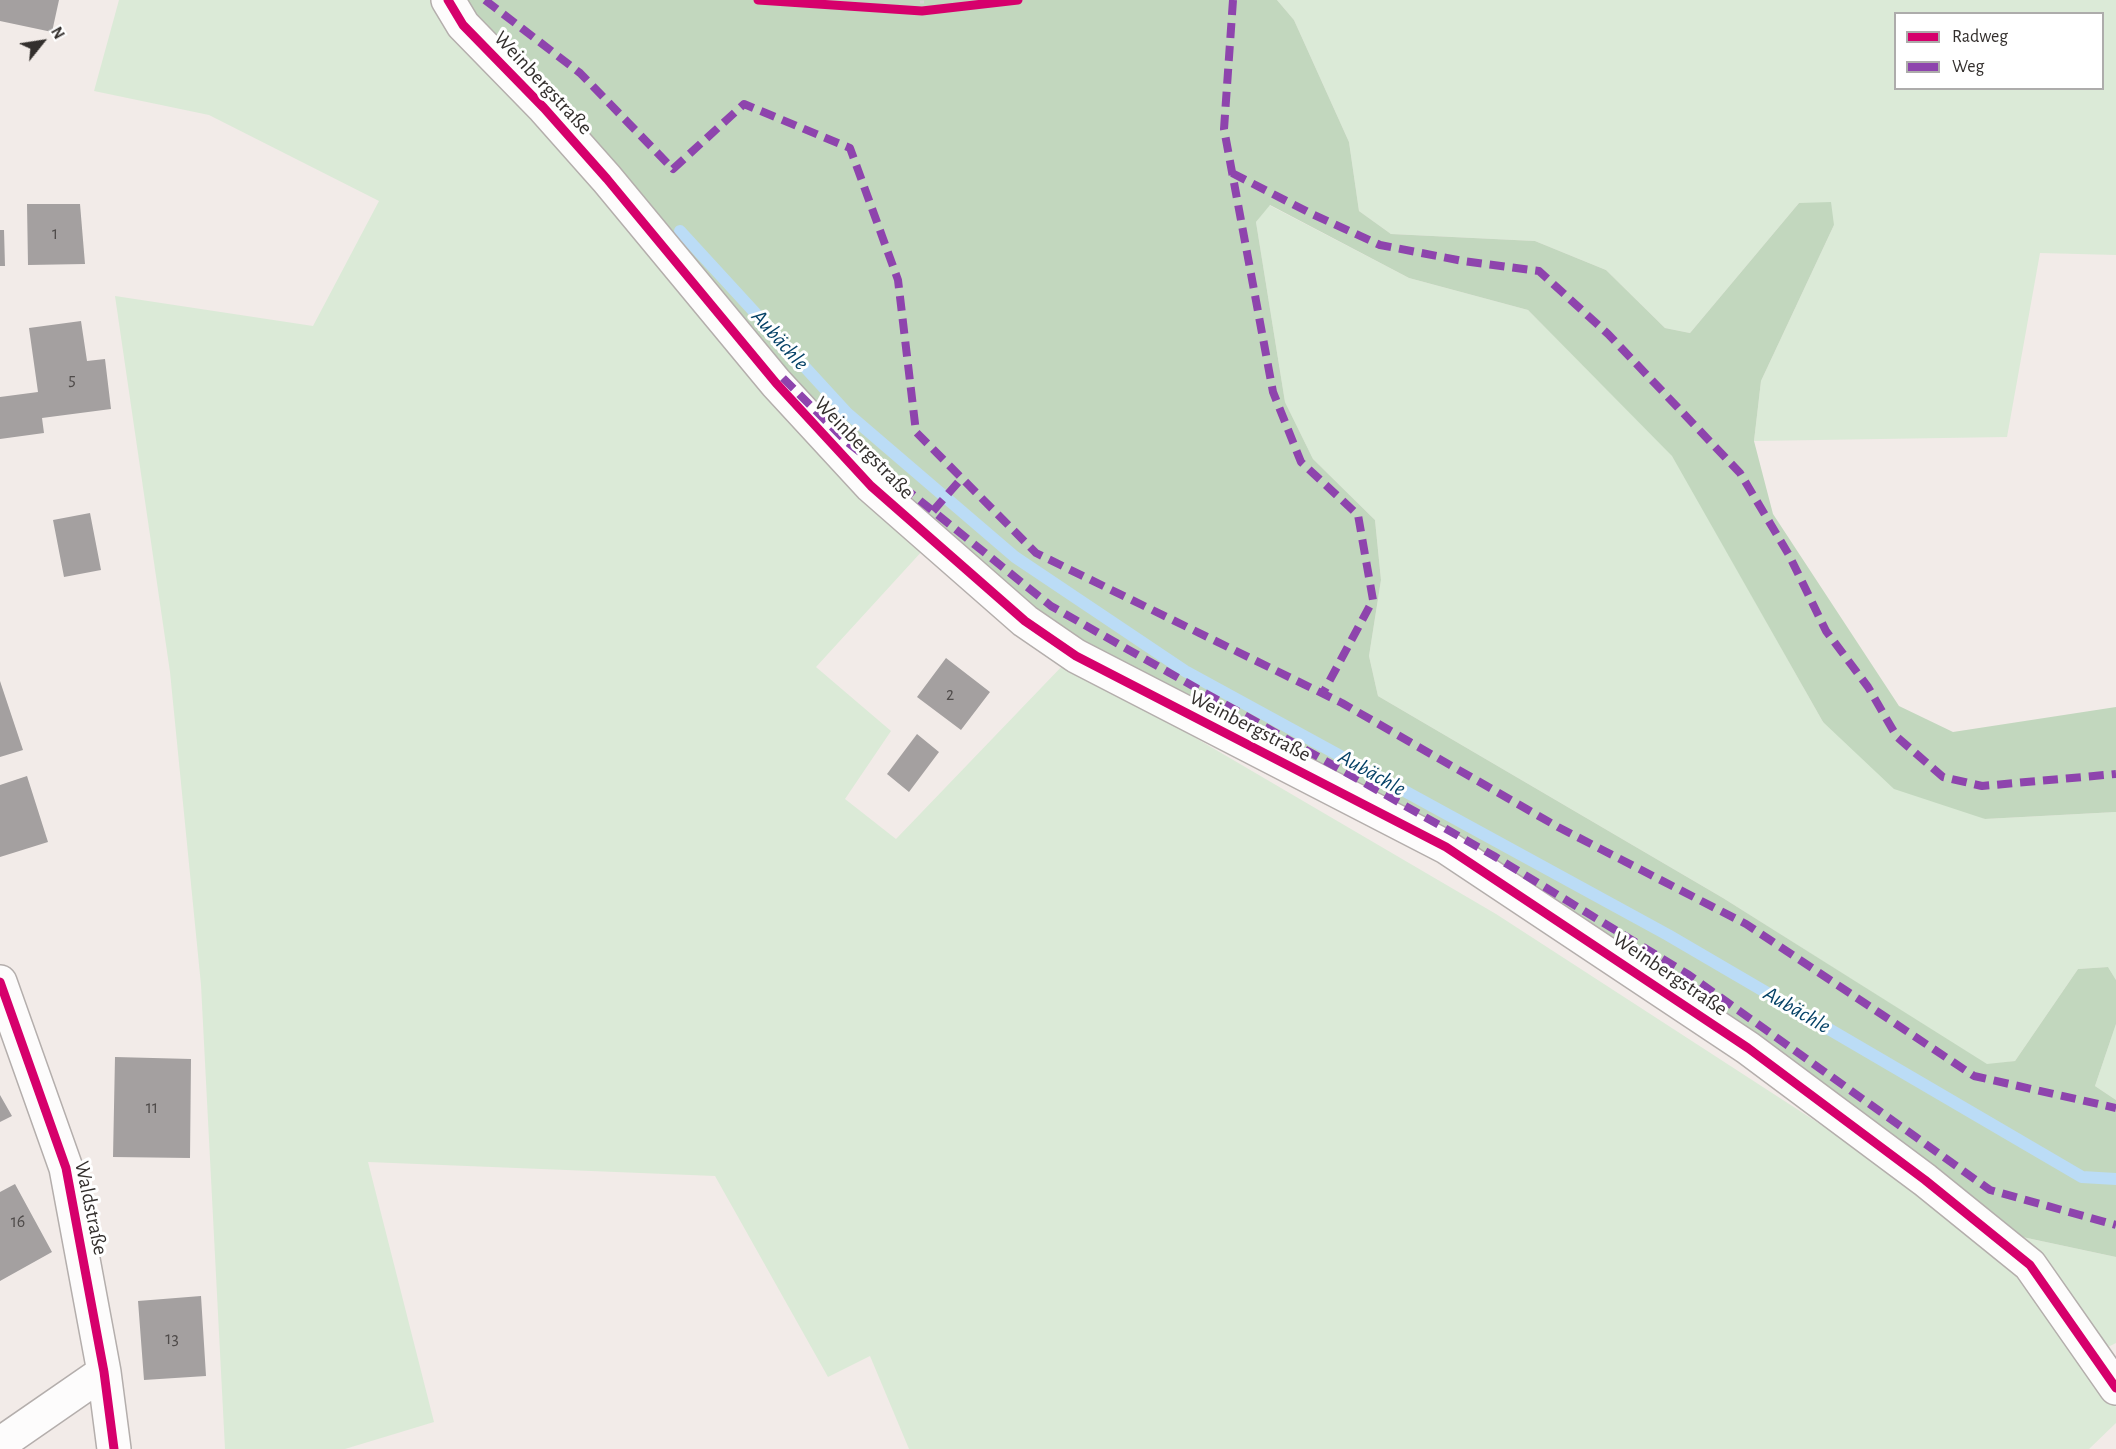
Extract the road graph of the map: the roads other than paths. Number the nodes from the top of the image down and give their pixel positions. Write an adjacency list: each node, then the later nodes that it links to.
1 (450, 4): 4 (street, Weinbergstraße)
2 (0, 982): 3 (street, Waldstraße)
3 (104, 1372): 5 (street); 6 (street, Waldstraße)
4 (2116, 1388)
5 (0, 1444)
6 (114, 1449)

